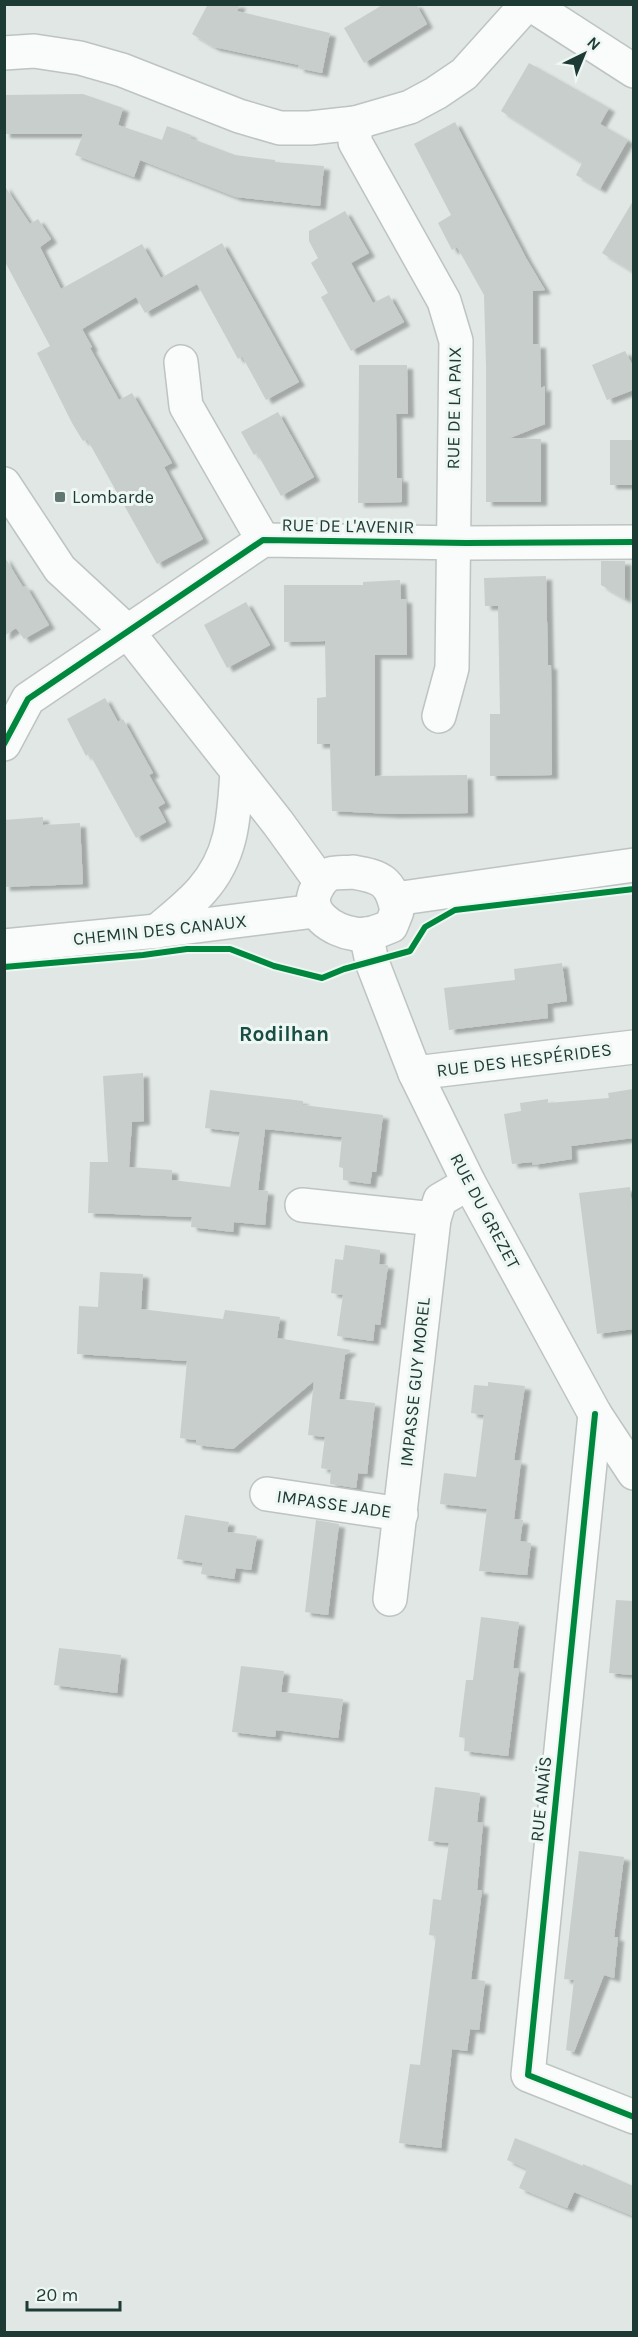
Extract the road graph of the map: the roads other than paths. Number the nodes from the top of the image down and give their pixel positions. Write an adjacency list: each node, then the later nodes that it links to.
1 (529, 4): 3 (street); 4 (street)
2 (4, 53): 4 (street)
3 (633, 71)
4 (355, 123): 8 (street, RUE DE LA PAIX)
5 (181, 362): 7 (street)
6 (4, 484): 10 (street)
7 (263, 540): 8 (street, RUE DE L'AVENIR); 10 (street, RUE DE L'AVENIR)
8 (453, 542): 9 (street, RUE DE L'AVENIR); 11 (street, RUE DE LA PAIX)
9 (633, 542)
10 (128, 631): 12 (street, RUE DE L'AVENIR); 13 (street)
11 (439, 717)
12 (4, 744)
13 (237, 771): 15 (street); 17 (street)
14 (633, 865): 16 (street)
15 (318, 896): 16 (street); 17 (street, CHEMIN DES CANAUX); 18 (street)
16 (395, 899): 18 (street)
17 (157, 931): 19 (street, CHEMIN DES CANAUX)
18 (366, 934): 21 (street, RUE DU GREZET)
19 (4, 946)
20 (633, 1047): 21 (street, RUE DES HESPÉRIDES)
21 (415, 1073): 22 (street, RUE DU GREZET)
22 (469, 1183): 24 (street, IMPASSE GUY MOREL); 25 (street, RUE DU GREZET)
23 (302, 1205): 24 (street)
24 (434, 1219): 28 (street, IMPASSE GUY MOREL)
25 (595, 1414): 26 (street, RUE DU GREZET); 30 (street, RUE ANAÏS)
26 (633, 1473)
27 (267, 1494): 28 (street, IMPASSE JADE)
28 (401, 1514): 29 (street, IMPASSE GUY MOREL)
29 (390, 1599)
30 (633, 2117)

